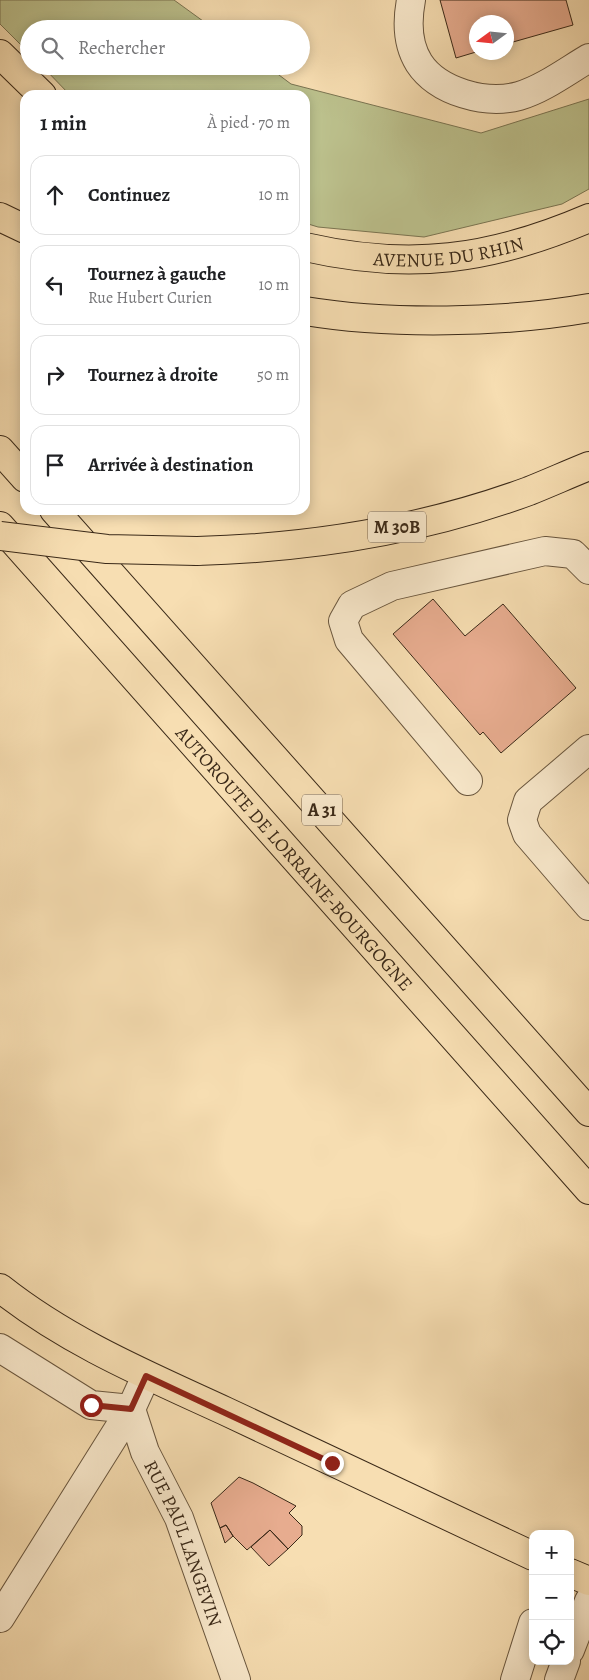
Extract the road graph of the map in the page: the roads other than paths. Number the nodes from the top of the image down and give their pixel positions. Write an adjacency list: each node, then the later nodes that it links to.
1 (411, 0): 3 (street)
2 (0, 54): 4 (main road)
3 (589, 58)
4 (20, 74)
5 (22, 75): 6 (main road)
6 (37, 90)
7 (0, 217): 9 (main road)
8 (589, 218): 10 (main road, AVENUE DU RHIN)
9 (20, 227)
10 (310, 248)
11 (589, 308): 12 (main road)
12 (310, 312)
13 (0, 450): 15 (main road)
14 (589, 466): 18 (main road, M 30B, bridge)
15 (20, 472)
16 (58, 515): 23 (main road, A 31)
17 (0, 526): 24 (main road, AUTOROUTE DE LORRAINE-BOURGOGNE / A 31)
18 (0, 536)
19 (589, 570): 21 (street)
20 (589, 749): 22 (street)
21 (468, 781)
22 (589, 906)
23 (589, 1112)
24 (589, 1190)
25 (0, 1288): 27 (main road)
26 (0, 1348): 28 (street)
27 (146, 1376): 28 (street); 29 (main road)
28 (131, 1409): 33 (street); 37 (street, RUE PAUL LANGEVIN)
29 (529, 1554)
30 (574, 1575): 31 (main road)
31 (589, 1581)
32 (589, 1601): 35 (street)
33 (0, 1618)
34 (529, 1635): 38 (street)
35 (574, 1640)
36 (565, 1665): 39 (street)
37 (236, 1680)
38 (514, 1680)
39 (559, 1680)

